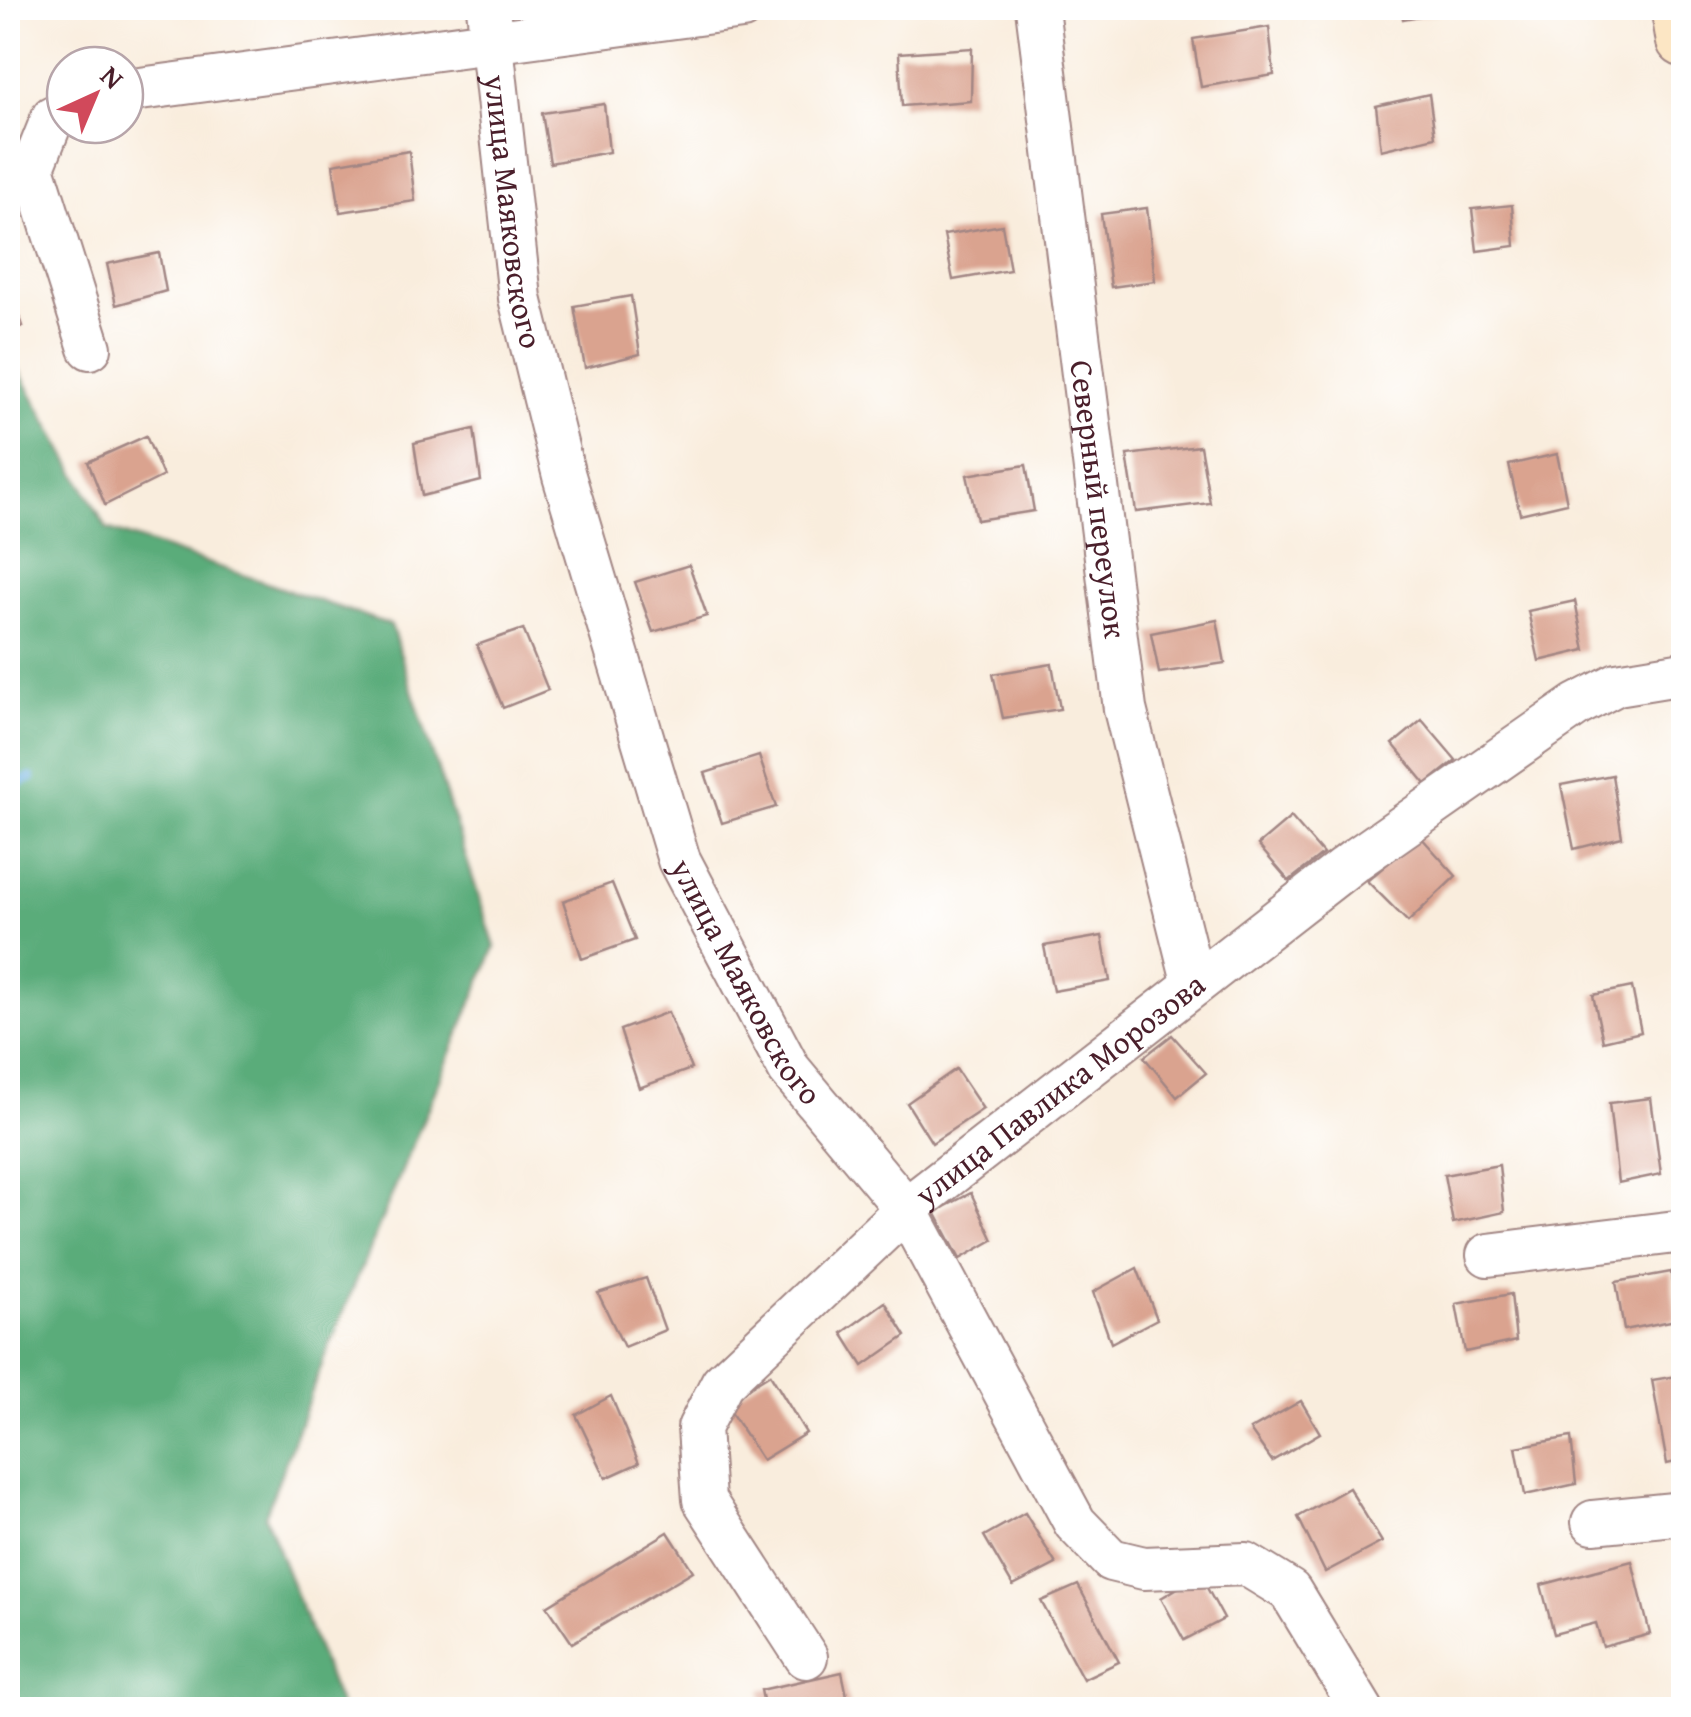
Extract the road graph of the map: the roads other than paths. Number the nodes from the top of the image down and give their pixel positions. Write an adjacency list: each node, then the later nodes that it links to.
1 (742, 8): 4 (street)
2 (1037, 8): 10 (street, Северный переулок)
3 (1680, 8): 5 (street)
4 (490, 24): 6 (street); 11 (street, улица Маяковского)
5 (1684, 39)
6 (145, 88)
7 (45, 137): 8 (street)
8 (90, 348)
9 (1684, 674): 10 (street, улица Павлика Морозова)
10 (1194, 986): 11 (street, улица Павлика Морозова)
11 (906, 1210): 16 (street, улица Павлика Морозова); 17 (street, улица Маяковского)
12 (1684, 1232): 13 (street)
13 (1488, 1255)
14 (1684, 1513): 15 (street)
15 (1593, 1522)
16 (806, 1657)
17 (1362, 1710)

